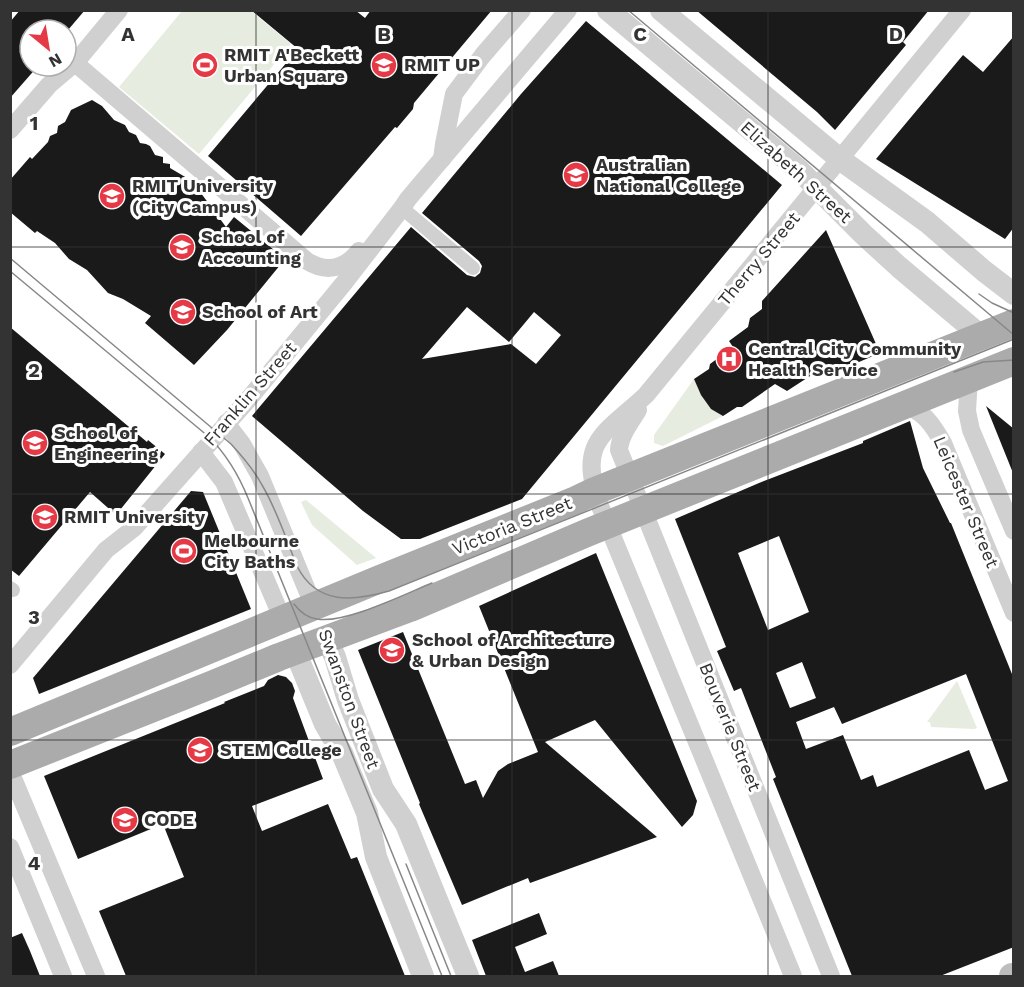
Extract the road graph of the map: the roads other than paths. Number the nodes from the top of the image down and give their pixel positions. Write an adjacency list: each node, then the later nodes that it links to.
1 (119, 10): 7 (street)
2 (522, 10): 11 (street)
3 (568, 10): 11 (street, Franklin Street)
4 (608, 10): 13 (street, Elizabeth Street)
5 (661, 10): 12 (street, Elizabeth Street)
6 (962, 10): 12 (street, Therry Street)
7 (78, 59)
8 (78, 66): 16 (street)
9 (57, 78): 10 (street)
10 (10, 130)
11 (442, 159): 14 (street, Franklin Street)
12 (841, 160): 13 (street, Therry Street); 19 (street, Elizabeth Street)
13 (818, 188): 21 (street, Elizabeth Street); 24 (street, Therry Street)
14 (402, 208): 15 (street, Franklin Street); 17 (street)
15 (381, 234): 16 (street); 18 (street, Franklin Street)
16 (324, 267): 18 (street)
17 (473, 268)
18 (352, 272): 26 (street, Franklin Street)
19 (1014, 294)
20 (1014, 323): 21 (main road, Victoria Street)
21 (981, 336): 22 (main road, Elizabeth Street); 30 (main road, Victoria Street)
22 (1009, 366): 23 (main road, Victoria Street)
23 (969, 378): 25 (main road, Victoria Street); 27 (street, Leicester Street)
24 (646, 395): 30 (street, Therry Street); 31 (street, Therry Street)
25 (901, 406): 28 (street, Leicester Street); 32 (main road, Victoria Street)
26 (226, 423): 29 (street, Franklin Street); 35 (street, Swanston Street)
27 (973, 438): 28 (street); 34 (street, Leicester Street)
28 (945, 449): 36 (street, Leicester Street)
29 (201, 452): 37 (street, Franklin Street); 38 (street, Swanston Street)
30 (629, 477): 31 (main road, Victoria Street); 32 (street, Bouverie Street)
31 (595, 491): 33 (street, Bouverie Street); 35 (main road, Victoria Street)
32 (642, 510): 33 (main road, Victoria Street); 52 (street, Bouverie Street)
33 (608, 524): 39 (main road, Victoria Street); 51 (street, Bouverie Street)
34 (1014, 531)
35 (314, 607): 38 (main road, Victoria Street); 39 (main road, Swanston Street)
36 (1014, 613)
37 (48, 620): 40 (street, Franklin Street); 42 (street, Franklin Street)
38 (283, 620): 41 (main road, Swanston Street); 43 (main road, Victoria Street)
39 (327, 639): 41 (main road, Victoria Street); 50 (street, Swanston Street)
40 (10, 645)
41 (295, 651): 44 (main road, Victoria Street); 49 (street, Swanston Street)
42 (10, 665)
43 (10, 732)
44 (10, 765)
45 (10, 771): 48 (street)
46 (10, 847): 47 (street)
47 (63, 976)
48 (96, 976)
49 (423, 976)
50 (468, 976)
51 (793, 976)
52 (831, 976)

